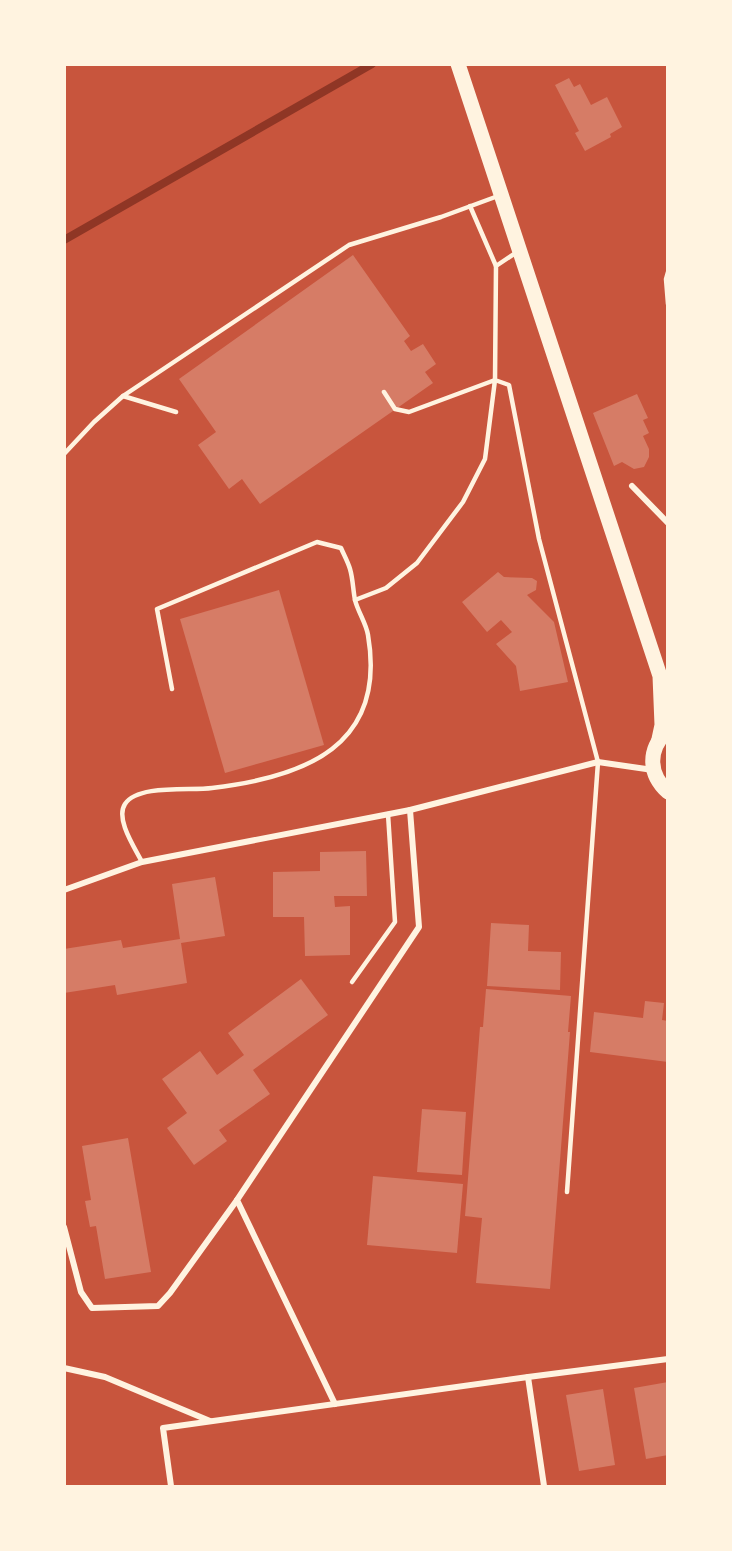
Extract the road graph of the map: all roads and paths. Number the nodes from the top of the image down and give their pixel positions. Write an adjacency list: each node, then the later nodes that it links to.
1 (458, 64): 2 (main road)
2 (501, 195): 3 (lane); 4 (main road)
3 (470, 206): 5 (lane); 10 (lane)
4 (519, 251): 5 (lane); 16 (main road)
5 (496, 266): 8 (lane)
6 (668, 272): 7 (lane)
7 (668, 304)
8 (495, 380): 9 (lane); 15 (lane); 19 (lane)
9 (384, 392)
10 (123, 396): 11 (lane); 12 (lane)
11 (176, 412)
12 (64, 454)
13 (632, 486): 14 (street)
14 (668, 523)
15 (355, 600): 17 (lane); 24 (lane)
16 (664, 680): 18 (main road)
17 (172, 689)
18 (663, 735): 20 (main road)
19 (598, 762): 20 (street); 22 (street); 27 (lane)
20 (653, 770): 21 (main road)
21 (668, 792)
22 (410, 810): 23 (street); 28 (street)
23 (388, 814): 24 (street); 26 (lane)
24 (142, 862): 25 (street)
25 (64, 890)
26 (352, 982)
27 (567, 1192)
28 (237, 1200): 29 (street); 33 (street)
29 (64, 1227)
30 (668, 1359): 32 (street)
31 (64, 1368): 34 (street)
32 (528, 1377): 33 (street); 36 (street)
33 (335, 1404): 34 (street)
34 (210, 1421): 35 (street)
35 (171, 1486)
36 (544, 1486)

